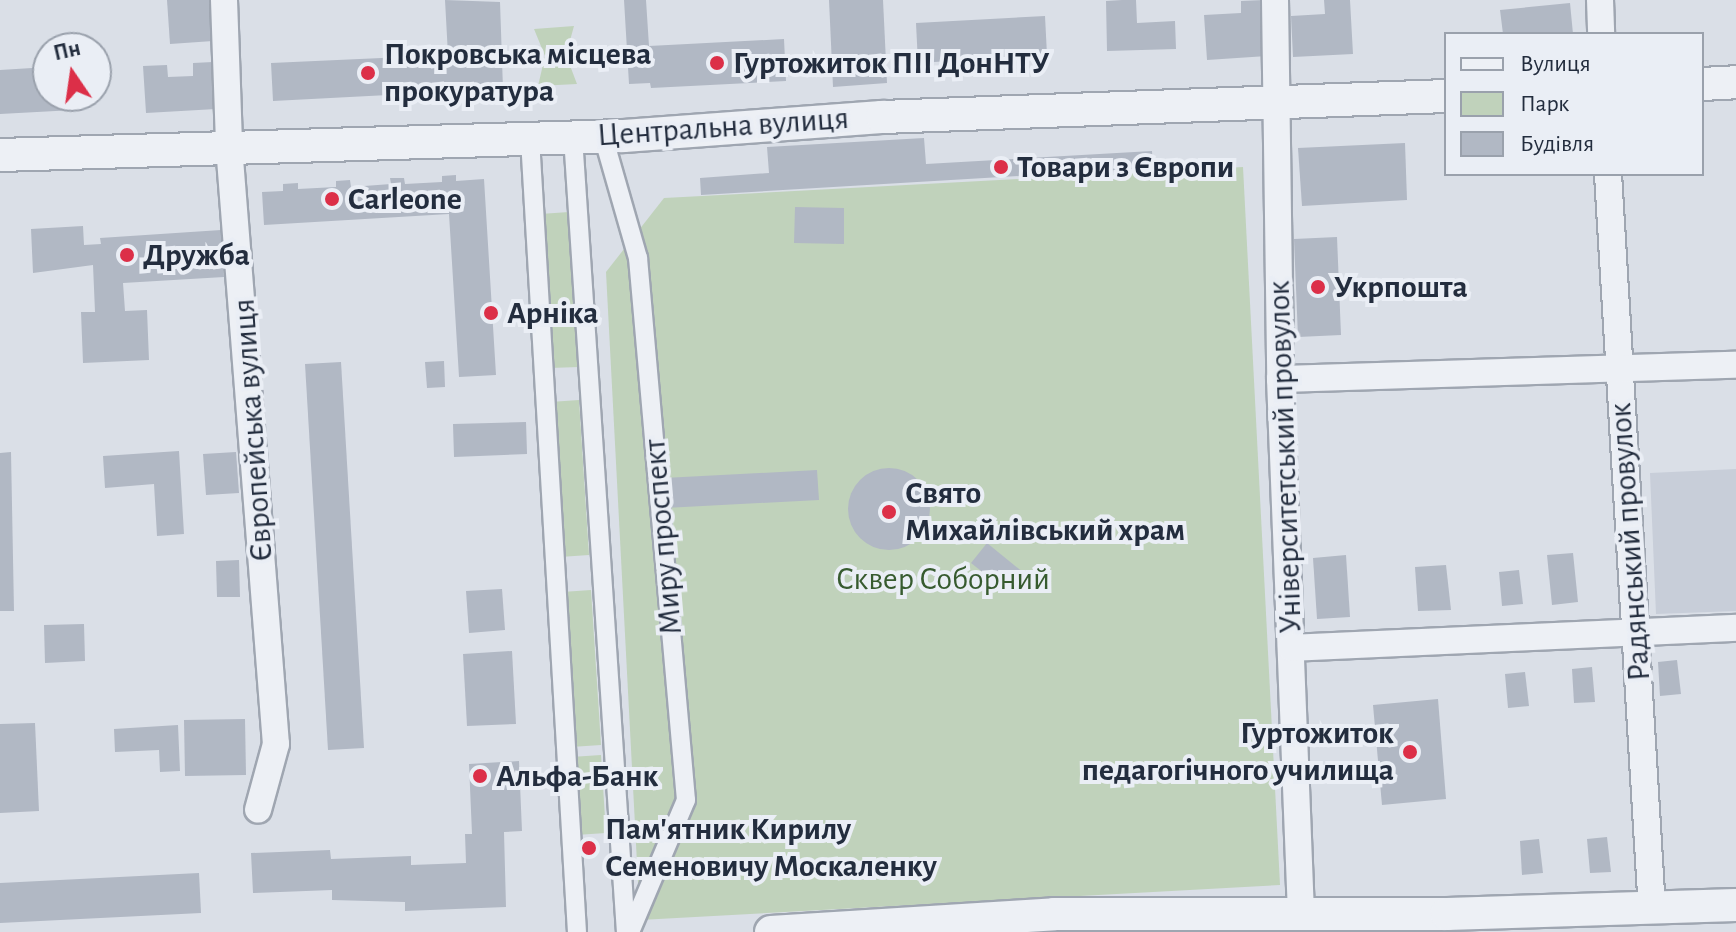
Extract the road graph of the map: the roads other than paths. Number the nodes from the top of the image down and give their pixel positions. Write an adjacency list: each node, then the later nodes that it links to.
1 (224, 0): 11 (street, Європейська вулиця)
2 (1275, 0): 8 (street, Університетський провулок)
3 (1600, 0): 4 (street)
4 (1601, 32)
5 (1736, 82): 6 (street)
6 (1704, 84)
7 (1444, 96): 8 (street, Центральна вулиця)
8 (1278, 102): 9 (street, Центральна вулиця); 16 (street, Університетський провулок)
9 (588, 136): 10 (street, Центральна вулиця); 25 (street, Миру проспект); 25 (street, Миру проспект)
10 (530, 139): 11 (street, Центральна вулиця); 24 (street)
11 (229, 146): 12 (street, Центральна вулиця); 20 (street, Європейська вулиця)
12 (0, 155)
13 (1608, 176): 15 (street, Радянський провулок)
14 (1736, 365): 15 (street)
15 (1619, 369): 16 (street); 18 (street, Радянський провулок)
16 (1280, 379): 19 (street, Університетський провулок)
17 (1736, 628): 18 (street)
18 (1637, 633): 19 (street); 22 (street, Радянський провулок)
19 (1291, 648): 23 (street, Університетський провулок)
20 (258, 810)
21 (1736, 905): 22 (street)
22 (1652, 910): 23 (street)
23 (1301, 914): 26 (street)
24 (577, 932)
25 (628, 932)
26 (771, 932)

